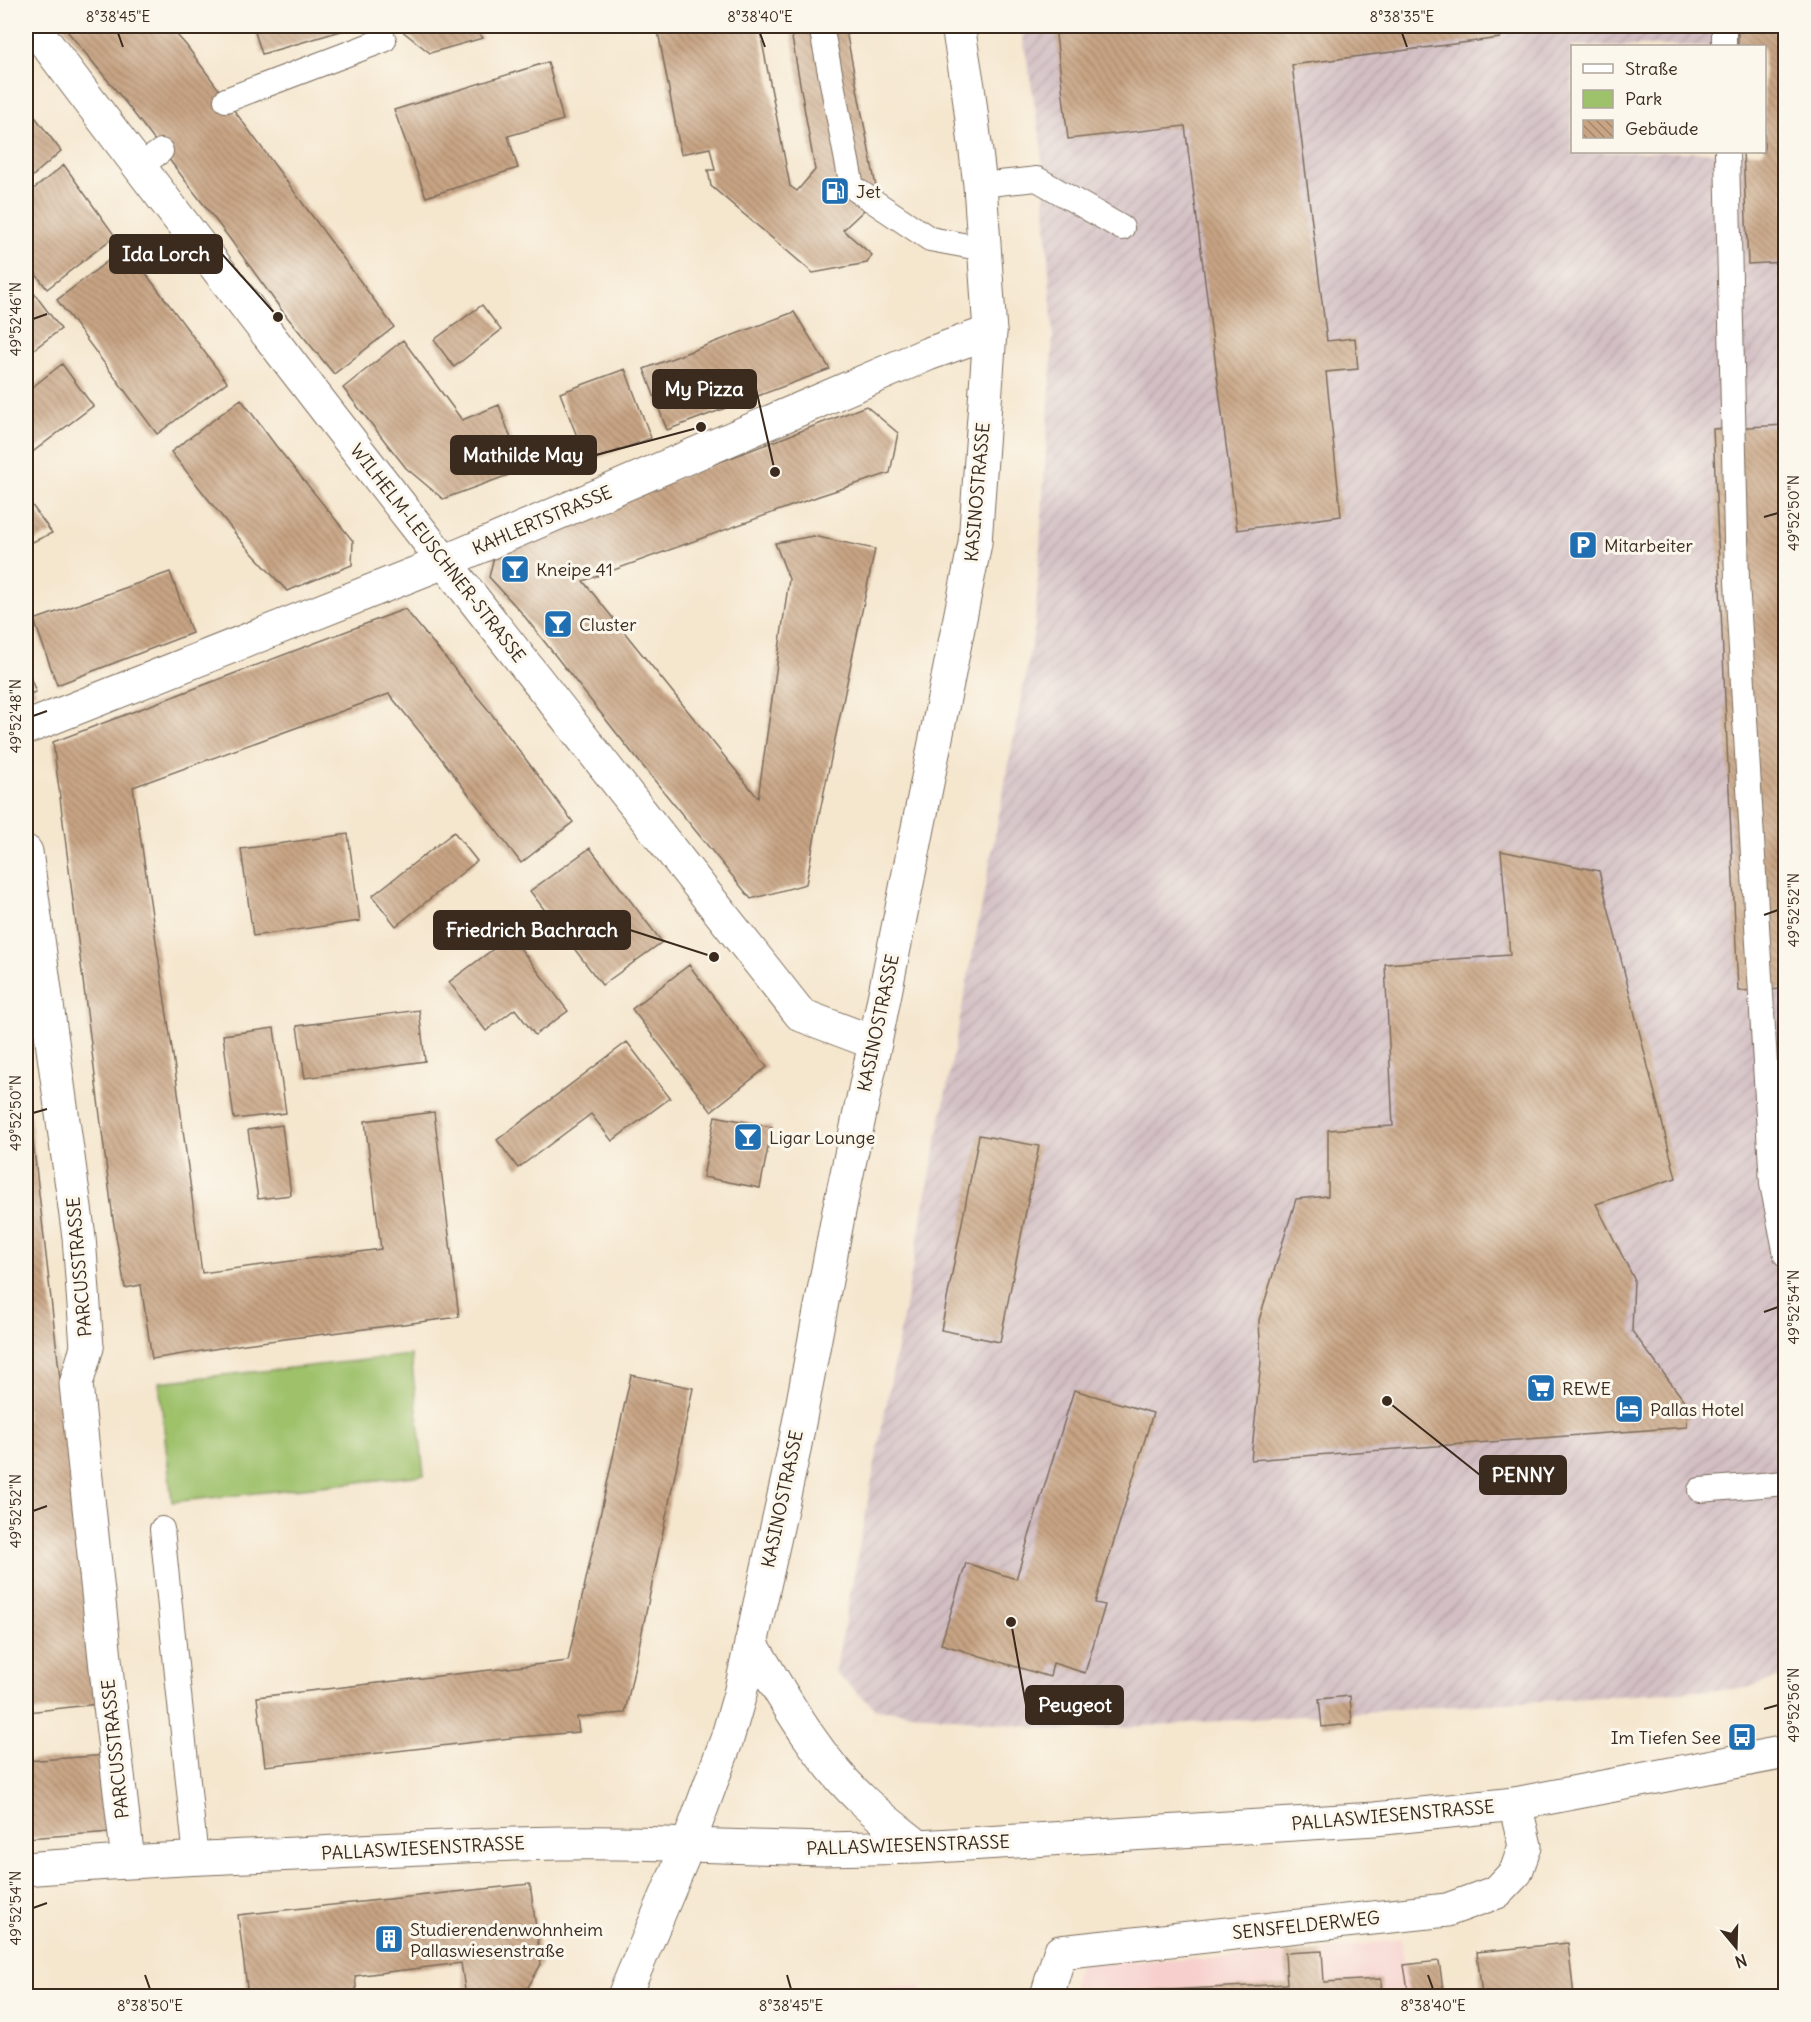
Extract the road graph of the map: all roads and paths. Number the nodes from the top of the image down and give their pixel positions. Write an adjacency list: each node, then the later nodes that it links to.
1 (33, 26): 13 (street, WILHELM-LEUSCHNER-STRASSE)
2 (821, 26): 11 (lane)
3 (958, 26): 9 (street, KASINOSTRASSE)
4 (1724, 26): 6 (lane)
5 (384, 40): 7 (lane)
6 (1724, 45)
7 (226, 100)
8 (1726, 153): 17 (lane)
9 (980, 185): 10 (lane); 11 (street, KASINOSTRASSE)
10 (1122, 228)
11 (984, 249): 12 (street, KASINOSTRASSE)
12 (990, 332): 13 (street, KAHLERTSTRASSE); 16 (street, KASINOSTRASSE)
13 (444, 562): 14 (street, KAHLERTSTRASSE); 16 (street, WILHELM-LEUSCHNER-STRASSE)
14 (26, 728)
15 (26, 852): 27 (street, PARCUSSTRASSE)
16 (875, 1043): 21 (street, KASINOSTRASSE)
17 (1785, 1255)
18 (1785, 1483): 19 (lane)
19 (1700, 1490)
20 (162, 1529): 26 (lane)
21 (751, 1643): 24 (street, KASINOSTRASSE); 25 (street)
22 (1785, 1752): 23 (street, PALLASWIESENSTRASSE)
23 (1515, 1804): 25 (street, PALLASWIESENSTRASSE); 30 (street, SENSFELDERWEG)
24 (688, 1845): 25 (street, PALLASWIESENSTRASSE); 26 (street, PALLASWIESENSTRASSE); 29 (street, KASINOSTRASSE)
25 (919, 1847)
26 (196, 1858): 27 (street, PALLASWIESENSTRASSE)
27 (128, 1860): 28 (street, PALLASWIESENSTRASSE)
28 (26, 1869)
29 (624, 1996)
30 (1047, 1996)

